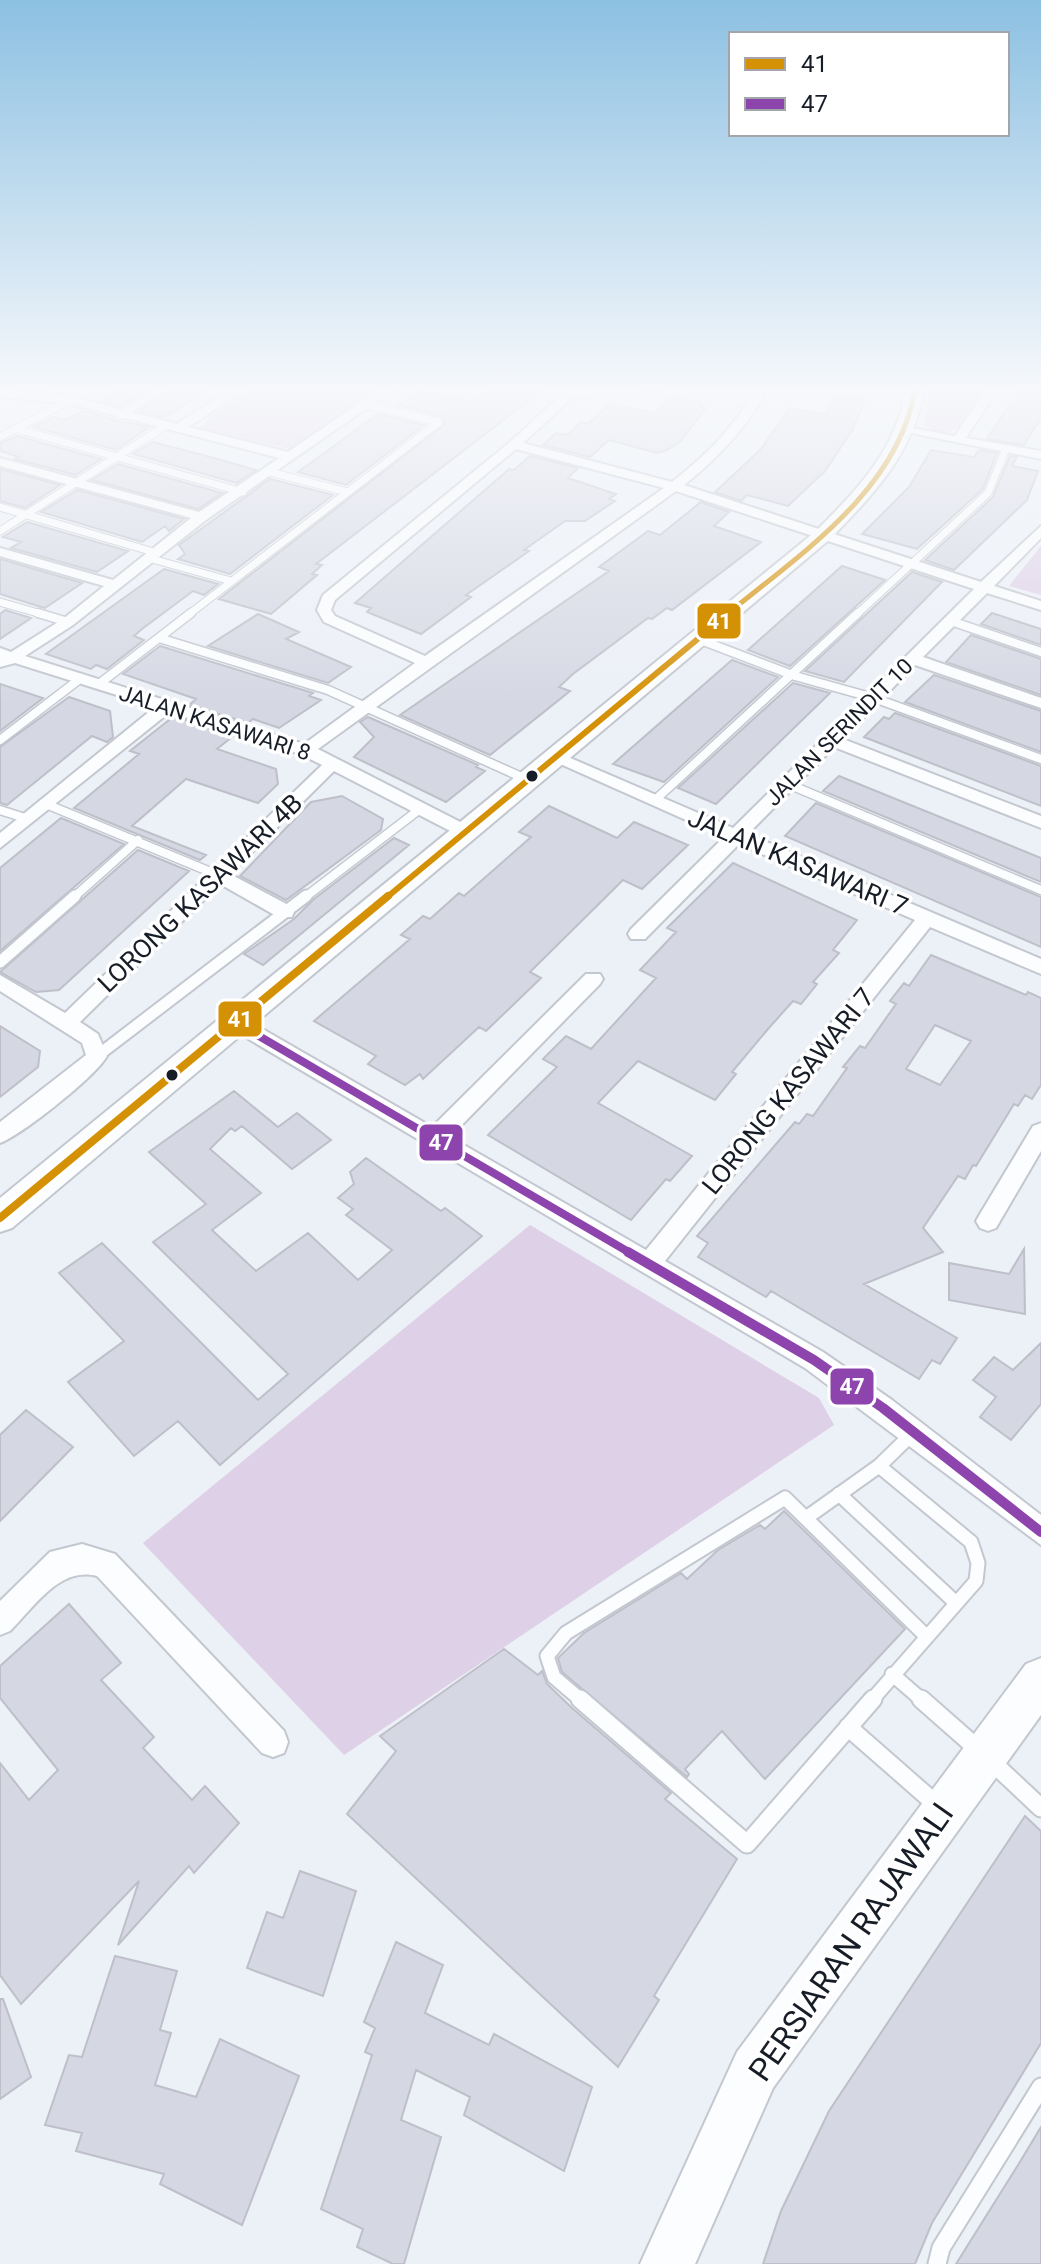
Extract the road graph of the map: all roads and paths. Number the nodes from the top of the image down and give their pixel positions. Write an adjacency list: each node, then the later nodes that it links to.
1 (58, 495): 11 (lane)
2 (116, 495): 12 (street)
3 (239, 495): 12 (street)
4 (344, 495): 19 (lane)
5 (454, 495): 31 (street)
6 (664, 495): 31 (street)
7 (699, 495): 15 (street)
8 (861, 495): 15 (street)
9 (986, 495): 18 (lane)
10 (0, 507): 11 (lane)
11 (24, 515): 14 (lane); 17 (lane)
12 (201, 517): 17 (street)
13 (1041, 530): 21 (street, JALAN SERINDIT 10)
14 (0, 531)
15 (823, 535): 18 (street); 27 (street)
16 (0, 552): 20 (street)
17 (155, 556): 19 (lane); 20 (street)
18 (913, 564): 21 (street); 32 (lane)
19 (231, 581): 26 (lane)
20 (112, 584): 25 (street)
21 (984, 587): 23 (street); 24 (street, JALAN SERINDIT 10)
22 (0, 602): 25 (lane)
23 (1041, 606)
24 (951, 621): 28 (lane); 30 (street, JALAN SERINDIT 10)
25 (68, 622): 29 (street)
26 (159, 638): 34 (lane); 38 (lane)
27 (698, 639): 32 (lane); 42 (street)
28 (1041, 652)
29 (3, 659): 33 (street, JALAN KASAWARI 8)
30 (912, 659): 35 (street, JALAN SERINDIT 10); 36 (street)
31 (425, 662): 38 (street)
32 (792, 675): 35 (lane); 47 (lane)
33 (81, 678): 34 (street, JALAN KASAWARI 8); 39 (lane)
34 (99, 684): 37 (street, JALAN KASAWARI 8)
35 (874, 698): 40 (street, JALAN SERINDIT 10); 43 (lane)
36 (1041, 703)
37 (167, 706): 41 (street, JALAN KASAWARI 8); 48 (street)
38 (365, 706): 41 (street); 45 (lane)
39 (0, 740)
40 (831, 740): 46 (street, JALAN SERINDIT 10); 52 (street)
41 (306, 750): 44 (street, JALAN KASAWARI 8)
42 (555, 758): 45 (street); 47 (street, JALAN KASAWARI 7)
43 (1041, 759)
44 (332, 764): 49 (street, JALAN KASAWARI 8); 57 (street, LORONG KASAWARI 4B)
45 (528, 780): 53 (street)
46 (788, 784): 54 (street, JALAN SERINDIT 10); 58 (lane)
47 (654, 801): 54 (street, JALAN KASAWARI 7)
48 (46, 804): 51 (street); 55 (lane)
49 (420, 809): 53 (street, JALAN KASAWARI 8); 59 (lane)
50 (0, 810): 51 (lane)
51 (28, 819): 56 (street)
52 (1041, 822)
53 (466, 832): 67 (street)
54 (736, 836): 60 (street, JALAN KASAWARI 7); 61 (street, JALAN SERINDIT 10)
55 (138, 840): 57 (lane); 62 (lane)
56 (0, 842)
57 (218, 875): 59 (street); 66 (street, LORONG KASAWARI 4B)
58 (1041, 890)
59 (285, 912): 68 (lane)
60 (927, 918): 63 (street, JALAN KASAWARI 7); 74 (street, LORONG KASAWARI 7)
61 (638, 934)
62 (0, 962)
63 (1041, 967)
64 (593, 979): 71 (street)
65 (0, 982): 66 (street)
66 (68, 1022): 68 (street)
67 (235, 1022): 71 (street); 72 (street)
68 (97, 1056): 69 (street)
69 (5, 1124)
70 (1041, 1132): 73 (street)
71 (434, 1139): 74 (street)
72 (0, 1218)
73 (988, 1221)
74 (649, 1264): 75 (street)
75 (914, 1432): 76 (lane); 79 (street)
76 (879, 1466): 77 (lane); 80 (lane)
77 (839, 1494): 78 (lane); 80 (lane)
78 (806, 1518): 82 (lane); 85 (lane)
79 (1037, 1527)
80 (956, 1603): 82 (lane)
81 (0, 1621): 86 (street)
82 (927, 1637): 83 (lane)
83 (892, 1674): 85 (lane); 87 (lane)
84 (1041, 1679): 87 (street, PERSIARAN RAJAWALI)
85 (848, 1727): 89 (lane)
86 (273, 1742)
87 (984, 1755): 88 (lane); 89 (street, PERSIARAN RAJAWALI)
88 (1041, 1808)
89 (943, 1811): 91 (street, PERSIARAN RAJAWALI)
90 (1041, 2087): 92 (lane)
91 (667, 2264)
92 (937, 2264)

